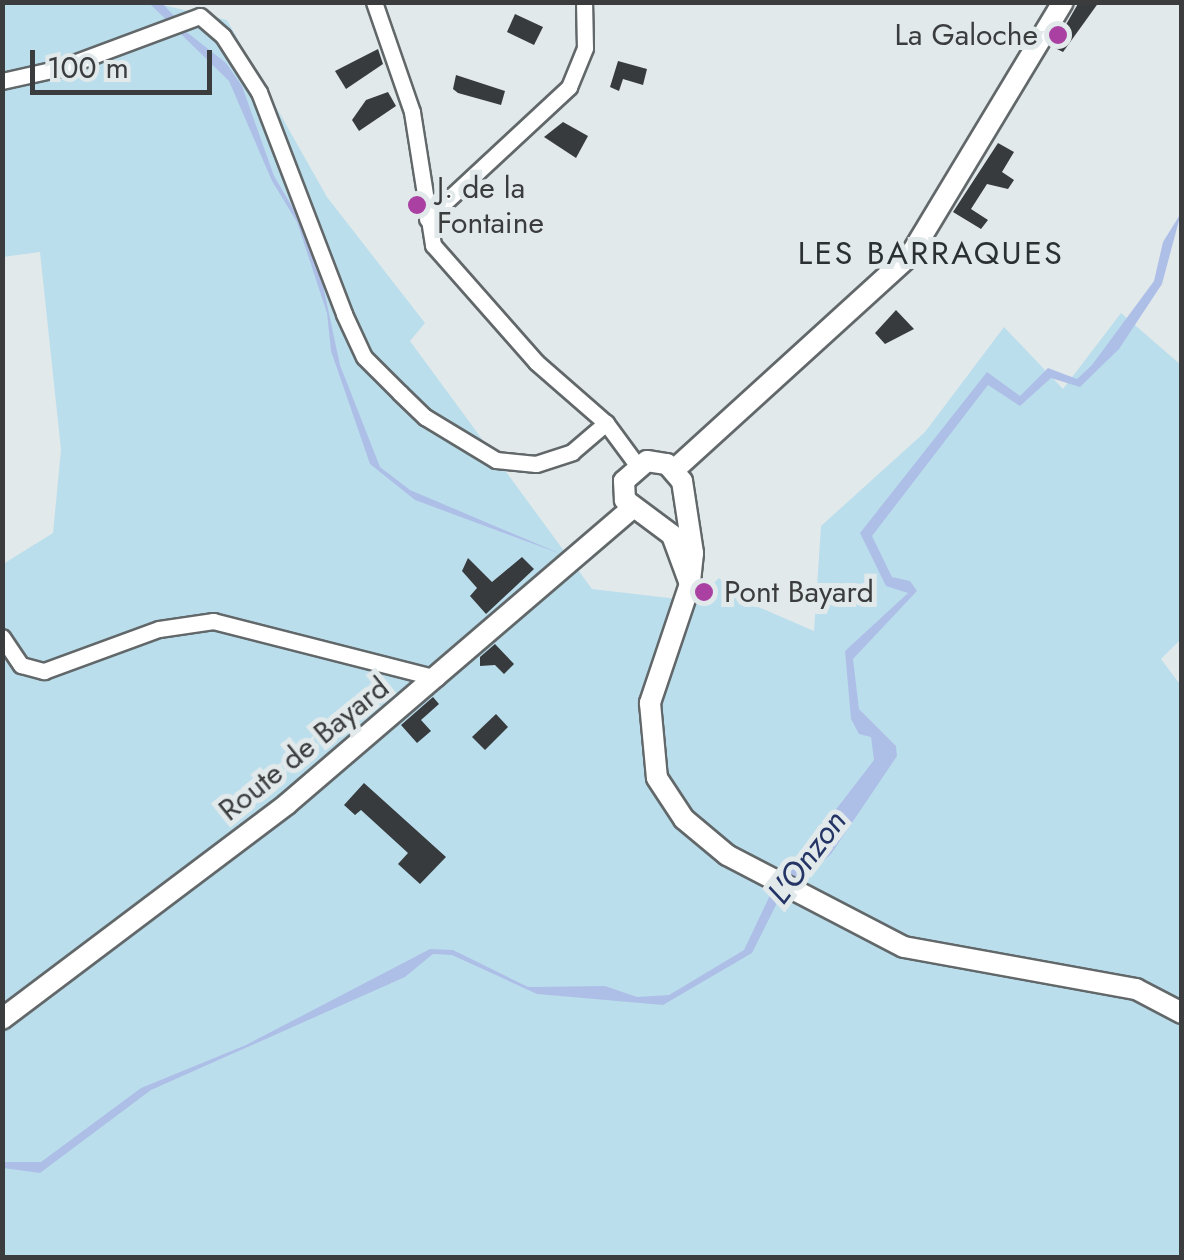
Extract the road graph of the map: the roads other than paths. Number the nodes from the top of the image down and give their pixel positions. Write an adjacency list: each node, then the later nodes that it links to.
1 (374, 2): 5 (street)
2 (584, 2): 5 (street)
3 (1064, 2): 8 (main road)
4 (2, 81): 6 (street)
5 (427, 219): 6 (street)
6 (606, 423): 7 (street)
7 (637, 465): 8 (main road); 10 (main road)
8 (674, 470): 9 (main road)
9 (680, 503): 11 (main road); 12 (main road)
10 (631, 509): 11 (main road); 14 (main road, Route de Bayard)
11 (654, 518): 12 (main road)
12 (690, 584): 15 (main road)
13 (2, 638): 14 (street)
14 (438, 678): 16 (main road, Route de Bayard)
15 (1182, 1014)
16 (2, 1019)

